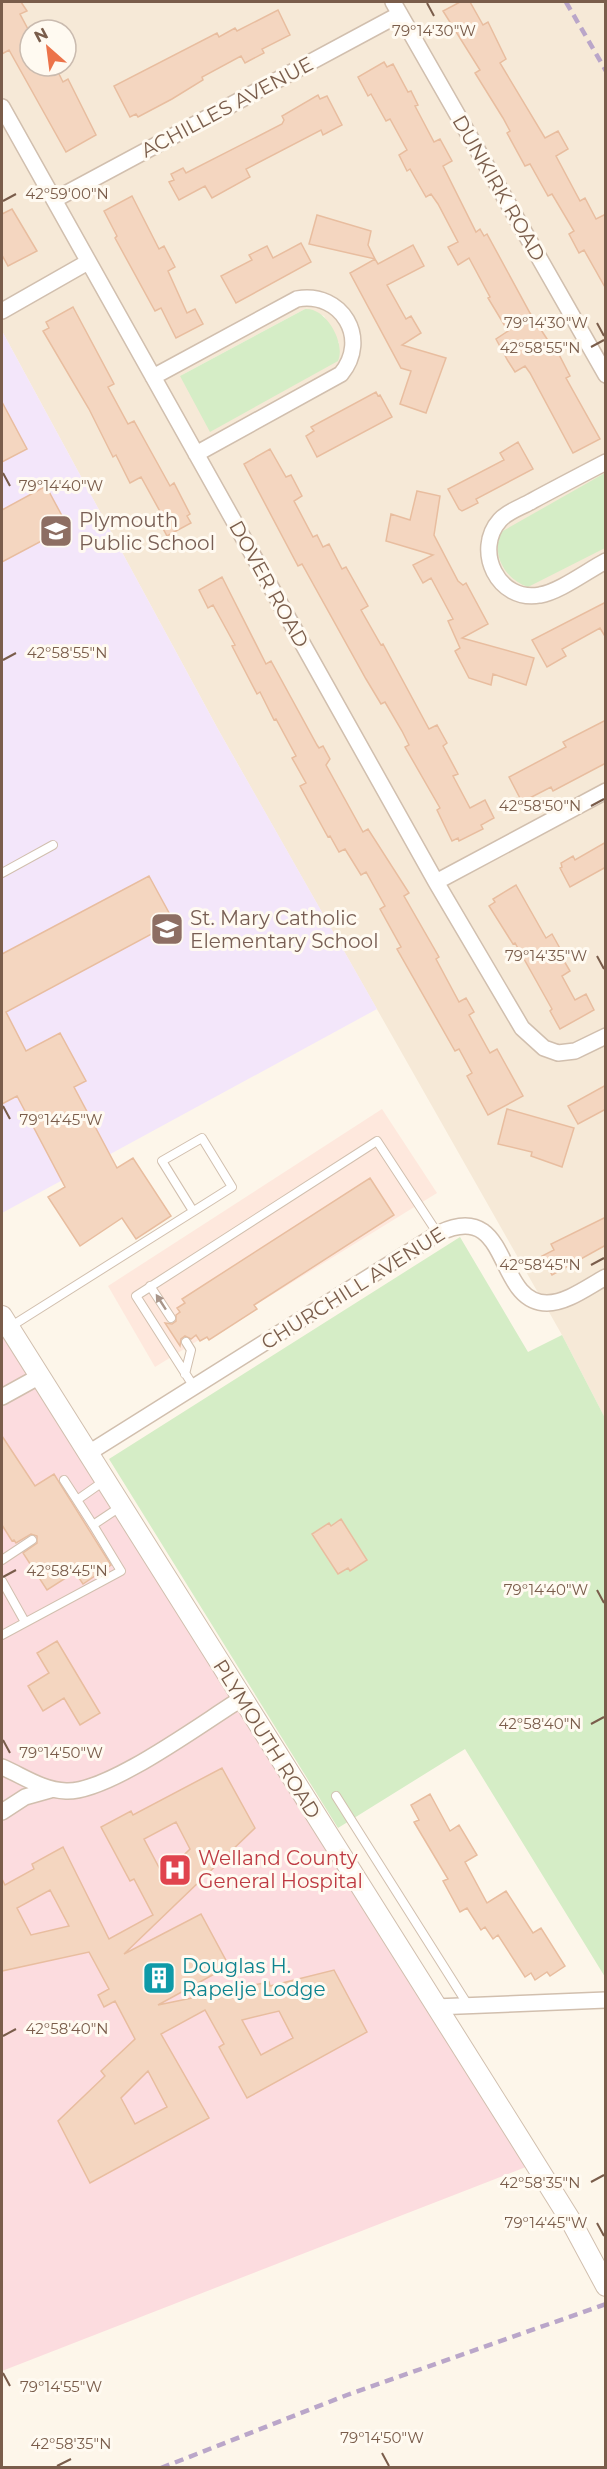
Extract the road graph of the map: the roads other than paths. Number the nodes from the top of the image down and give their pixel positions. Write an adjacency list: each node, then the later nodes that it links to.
1 (396, 8): 3 (street, ACHILLES AVENUE); 6 (street, DUNKIRK ROAD)
2 (2, 107): 3 (street, DOVER ROAD)
3 (54, 200): 4 (street, DOVER ROAD)
4 (88, 262): 5 (street); 7 (street, DOVER ROAD)
5 (2, 311)
6 (606, 375)
7 (153, 377): 8 (street, DOVER ROAD); 8 (street)
8 (196, 454): 14 (street, DOVER ROAD)
9 (606, 462): 10 (street)
10 (606, 561)
11 (606, 791): 14 (street)
12 (53, 845): 13 (lane)
13 (2, 873)
14 (436, 882): 15 (street, DOVER ROAD)
15 (606, 1036)
16 (193, 1211): 16 (lane); 21 (lane)
17 (438, 1234): 18 (street, CHURCHILL AVENUE); 19 (lane); 24 (street, CHURCHILL AVENUE)
18 (606, 1277)
19 (150, 1287): 20 (lane, one-way to 19); 24 (lane)
20 (171, 1318)
21 (5, 1322): 23 (street, PLYMOUTH ROAD)
22 (186, 1342): 24 (lane)
23 (40, 1376): 25 (street); 26 (street, PLYMOUTH ROAD)
24 (190, 1380): 26 (street, CHURCHILL AVENUE)
25 (2, 1397)
26 (87, 1454): 28 (street, PLYMOUTH ROAD)
27 (64, 1480): 29 (lane)
28 (104, 1481): 29 (lane); 30 (street, PLYMOUTH ROAD)
29 (77, 1500): 31 (lane)
30 (120, 1507): 31 (lane); 37 (street, PLYMOUTH ROAD)
31 (93, 1525): 35 (lane)
32 (32, 1540): 33 (lane)
33 (2, 1560)
34 (2, 1581): 35 (lane)
35 (26, 1623): 36 (lane)
36 (2, 1635)
37 (241, 1699): 39 (street); 44 (street, PLYMOUTH ROAD)
38 (2, 1767): 39 (street)
39 (53, 1790): 41 (street)
40 (336, 1796): 43 (lane)
41 (2, 1812)
42 (606, 2000): 43 (street)
43 (468, 2006): 44 (street)
44 (435, 2007): 45 (street, PLYMOUTH ROAD)
45 (606, 2286)

